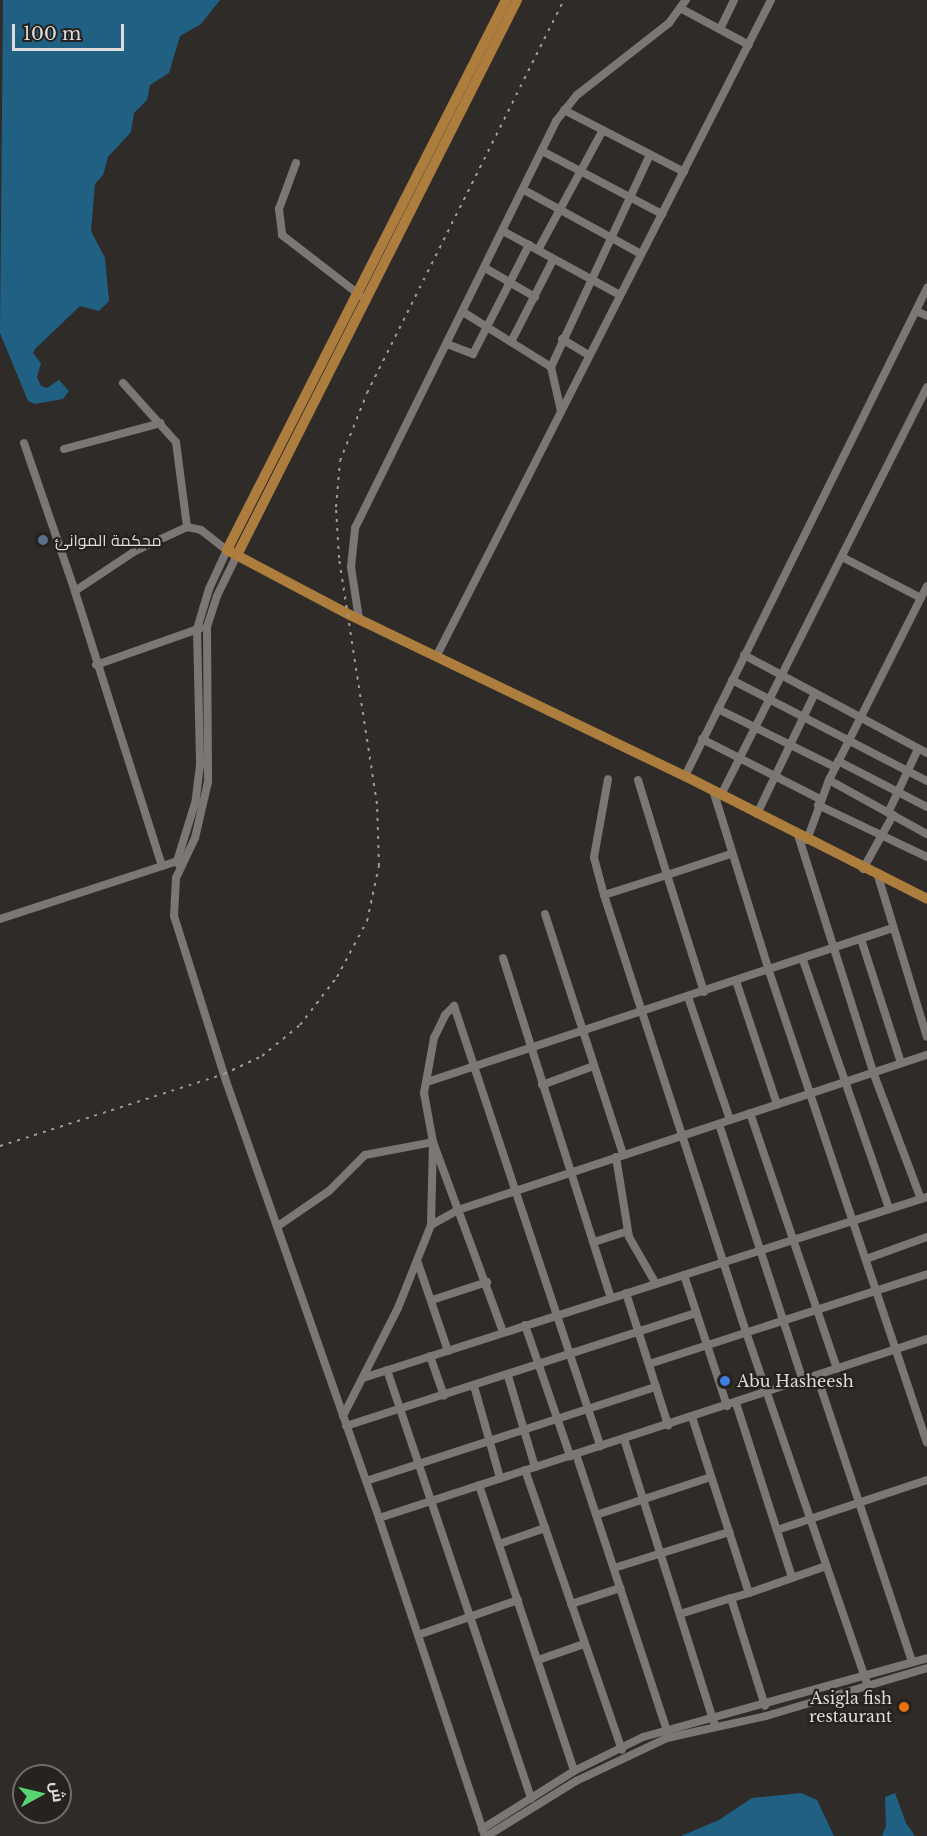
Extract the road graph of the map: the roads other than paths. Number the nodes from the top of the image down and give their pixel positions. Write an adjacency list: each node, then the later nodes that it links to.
1 (506, 0): 30 (main road)
2 (517, 0): 30 (main road)
3 (734, 0): 6 (street)
4 (771, 0): 7 (street)
5 (683, 4): 6 (street); 8 (street)
6 (720, 29): 7 (street)
7 (749, 45): 14 (street)
8 (564, 110): 9 (street); 10 (street)
9 (603, 130): 11 (street); 13 (street)
10 (542, 151): 13 (street); 15 (street)
11 (650, 155): 14 (street); 16 (street)
12 (296, 163): 30 (street)
13 (579, 171): 16 (street); 17 (street)
14 (684, 172): 18 (street)
15 (524, 190): 17 (street); 19 (street)
16 (628, 196): 18 (street); 20 (street)
17 (559, 209): 20 (street); 22 (street)
18 (662, 214): 23 (street)
19 (503, 231): 21 (street); 25 (street)
20 (611, 238): 23 (street); 26 (street)
21 (529, 245): 22 (street); 27 (street)
22 (538, 250): 24 (street)
23 (641, 254): 29 (street)
24 (553, 260): 26 (street); 31 (street)
25 (485, 268): 27 (street); 33 (street)
26 (590, 281): 29 (street); 36 (street)
27 (510, 282): 31 (street); 35 (street)
28 (927, 288): 32 (street)
29 (620, 295): 39 (street)
30 (362, 297): 48 (main road)
31 (534, 297): 37 (street)
32 (916, 311): 34 (street); 57 (street)
33 (463, 312): 35 (street); 38 (street)
34 (927, 316)
35 (488, 327): 37 (street); 38 (street)
36 (562, 339): 39 (street); 40 (street)
37 (511, 342): 40 (street)
38 (447, 344): 53 (street)
39 (589, 355): 43 (street)
40 (551, 367): 43 (street)
41 (123, 383): 44 (street)
42 (927, 387): 49 (street)
43 (561, 411): 56 (street)
44 (161, 423): 46 (street); 47 (street)
45 (24, 443): 51 (street)
46 (64, 449)
47 (187, 527): 48 (street); 51 (street)
48 (232, 553): 53 (main road); 54 (street); 55 (street)
49 (842, 557): 52 (street); 59 (street)
50 (927, 586): 52 (street)
51 (75, 591): 58 (street)
52 (921, 598): 65 (street)
53 (359, 619): 56 (main road)
54 (207, 627): 55 (street); 92 (street)
55 (197, 629): 58 (street); 92 (street)
56 (437, 655): 75 (main road)
57 (744, 655): 59 (street); 60 (street)
58 (96, 665): 93 (street)
59 (783, 675): 61 (street); 62 (street)
60 (732, 680): 62 (street); 63 (street)
61 (815, 693): 64 (street); 65 (street)
62 (770, 699): 64 (street); 66 (street)
63 (718, 709): 66 (street); 67 (street)
64 (803, 717): 68 (street); 69 (street)
65 (861, 717): 68 (street); 70 (street)
66 (756, 728): 69 (street); 72 (street)
67 (702, 740): 72 (street); 75 (street)
68 (849, 740): 73 (street); 74 (street)
69 (790, 744): 73 (street); 76 (street)
70 (918, 748): 71 (street); 74 (street)
71 (927, 753)
72 (740, 759): 76 (street); 81 (street)
73 (837, 764): 79 (street); 82 (street)
74 (908, 771): 80 (street); 82 (street)
75 (685, 776): 81 (main road)
76 (775, 777): 83 (street); 85 (street)
77 (608, 779): 97 (street)
78 (638, 780): 95 (street)
79 (829, 780): 83 (street); 86 (street)
80 (927, 781)
81 (717, 793): 85 (main road); 90 (street)
82 (898, 793): 84 (street); 86 (street)
83 (819, 802): 88 (street); 89 (street)
84 (927, 807)
85 (757, 814): 89 (main road)
86 (890, 814): 87 (street); 88 (street)
87 (927, 834)
88 (881, 836): 91 (street); 94 (street)
89 (803, 838): 94 (main road); 103 (street)
90 (731, 854): 95 (street); 106 (street)
91 (927, 857)
92 (178, 864): 93 (street); 137 (street)
93 (162, 866): 100 (street)
94 (863, 869): 96 (main road)
95 (667, 875): 97 (street); 108 (street)
96 (878, 876): 98 (main road); 101 (street)
97 (604, 895): 110 (street)
98 (926, 896)
99 (545, 914): 111 (street)
100 (0, 919)
101 (893, 928): 102 (street); 112 (street)
102 (861, 939): 103 (street); 115 (street)
103 (832, 950): 105 (street); 118 (street)
104 (503, 957): 113 (street)
105 (802, 960): 106 (street); 120 (street)
106 (769, 971): 107 (street); 122 (street)
107 (736, 981): 108 (street); 123 (street)
108 (704, 992): 109 (street)
109 (688, 997): 110 (street); 125 (street)
110 (641, 1013): 111 (street); 127 (street)
111 (584, 1032): 113 (street); 116 (street)
112 (927, 1036)
113 (531, 1049): 117 (street); 121 (street)
114 (927, 1055): 115 (street)
115 (901, 1063): 118 (street)
116 (594, 1066): 121 (street); 129 (street)
117 (477, 1067): 119 (street); 119 (street); 131 (street)
118 (873, 1072): 120 (street); 132 (street)
119 (427, 1082): 128 (street)
120 (843, 1082): 122 (street); 133 (street)
121 (542, 1086): 130 (street)
122 (810, 1093): 123 (street); 135 (street)
123 (777, 1104): 124 (street)
124 (750, 1113): 125 (street); 140 (street)
125 (730, 1120): 126 (street)
126 (719, 1124): 127 (street); 142 (street)
127 (683, 1135): 129 (street); 144 (street)
128 (433, 1142): 134 (street); 136 (street); 137 (street)
129 (620, 1156): 130 (street); 138 (street)
130 (571, 1171): 131 (street); 141 (street)
131 (518, 1191): 134 (street); 156 (street)
132 (924, 1198): 133 (street)
133 (889, 1209): 135 (street)
134 (458, 1210): 136 (street); 148 (street)
135 (853, 1221): 140 (street); 143 (street)
136 (431, 1225): 145 (street)
137 (278, 1226): 184 (street)
138 (627, 1231): 141 (street); 149 (street)
139 (927, 1237): 143 (street)
140 (793, 1240): 142 (street); 154 (street)
141 (594, 1242): 152 (street)
142 (761, 1250): 144 (street); 157 (street)
143 (866, 1259): 150 (street)
144 (724, 1262): 147 (street); 161 (street)
145 (418, 1263): 153 (street); 174 (street)
146 (927, 1274): 150 (street)
147 (684, 1275): 149 (street); 155 (street)
148 (487, 1282): 153 (street); 159 (street)
149 (656, 1284): 151 (street)
150 (876, 1291): 154 (street); 164 (street)
151 (626, 1293): 152 (street); 160 (street)
152 (611, 1298): 156 (street)
153 (432, 1300): 165 (street)
154 (816, 1310): 157 (street); 170 (street)
155 (696, 1313): 160 (street); 163 (street)
156 (557, 1314): 158 (street); 167 (street)
157 (784, 1320): 161 (street); 175 (street)
158 (525, 1325): 159 (street); 169 (street)
159 (503, 1332): 165 (street)
160 (638, 1332): 167 (street); 168 (street)
161 (747, 1332): 163 (street); 178 (street)
162 (927, 1339): 164 (street)
163 (707, 1345): 168 (street); 181 (street)
164 (896, 1350): 170 (street); 192 (street)
165 (448, 1351): 166 (street)
166 (430, 1356): 171 (street); 179 (street)
167 (570, 1356): 169 (street); 182 (street)
168 (649, 1364): 177 (street)
169 (539, 1366): 172 (street); 186 (street)
170 (837, 1369): 173 (street)
171 (387, 1370): 174 (street); 183 (street)
172 (508, 1376): 176 (street); 189 (street)
173 (817, 1376): 175 (street); 204 (street)
174 (363, 1378): 184 (street)
175 (803, 1381): 178 (street)
176 (474, 1386): 179 (street); 191 (street)
177 (656, 1387): 182 (street); 187 (street)
178 (767, 1393): 180 (street); 207 (street)
179 (444, 1396): 183 (street)
180 (736, 1403): 181 (street); 209 (street)
181 (727, 1406): 185 (street)
182 (588, 1409): 186 (street); 193 (street)
183 (399, 1410): 188 (street); 195 (street)
184 (343, 1416): 188 (street)
185 (692, 1417): 187 (street); 197 (street)
186 (556, 1419): 189 (street); 194 (street)
187 (668, 1425): 190 (street)
188 (346, 1426): 200 (street)
189 (524, 1430): 191 (street); 196 (street)
190 (624, 1439): 193 (street); 202 (street)
191 (490, 1441): 195 (street); 198 (street)
192 (927, 1442)
193 (600, 1446): 194 (street)
194 (573, 1455): 196 (street); 205 (street)
195 (417, 1464): 200 (street); 203 (street)
196 (530, 1468): 198 (street); 208 (street)
197 (711, 1477): 202 (street); 210 (street)
198 (500, 1478): 201 (street)
199 (927, 1480): 204 (street)
200 (366, 1481): 206 (street)
201 (479, 1485): 203 (street); 211 (street)
202 (643, 1497): 205 (street); 212 (street)
203 (430, 1502): 206 (street); 222 (street)
204 (860, 1502): 207 (street); 227 (street)
205 (596, 1515): 214 (street)
206 (379, 1518): 223 (street)
207 (810, 1520): 209 (street); 213 (street)
208 (545, 1528): 211 (street); 220 (street)
209 (777, 1530): 215 (street)
210 (729, 1532): 212 (street); 217 (street)
211 (499, 1544): 219 (street)
212 (661, 1553): 214 (street); 221 (street)
213 (825, 1566): 215 (street); 229 (street)
214 (614, 1568): 216 (street)
215 (792, 1577): 217 (street)
216 (620, 1588): 220 (street); 232 (street)
217 (749, 1593): 218 (street)
218 (731, 1598): 221 (street); 230 (street)
219 (518, 1600): 222 (street); 226 (street)
220 (571, 1605): 224 (street)
221 (680, 1614): 231 (street)
222 (471, 1617): 223 (street); 235 (street)
223 (418, 1635): 236 (street)
224 (584, 1644): 226 (street); 233 (street)
225 (927, 1658): 227 (street)
226 (538, 1660): 234 (street)
227 (912, 1662): 229 (street)
228 (927, 1668): 229 (street)
229 (866, 1679): 230 (street); 231 (street)
230 (765, 1706): 231 (street)
231 (714, 1722): 232 (street); 233 (street)
232 (667, 1730): 233 (street)
233 (622, 1751): 234 (street); 236 (street)
234 (574, 1771): 235 (street)
235 (531, 1798): 236 (street)
236 (485, 1834)

